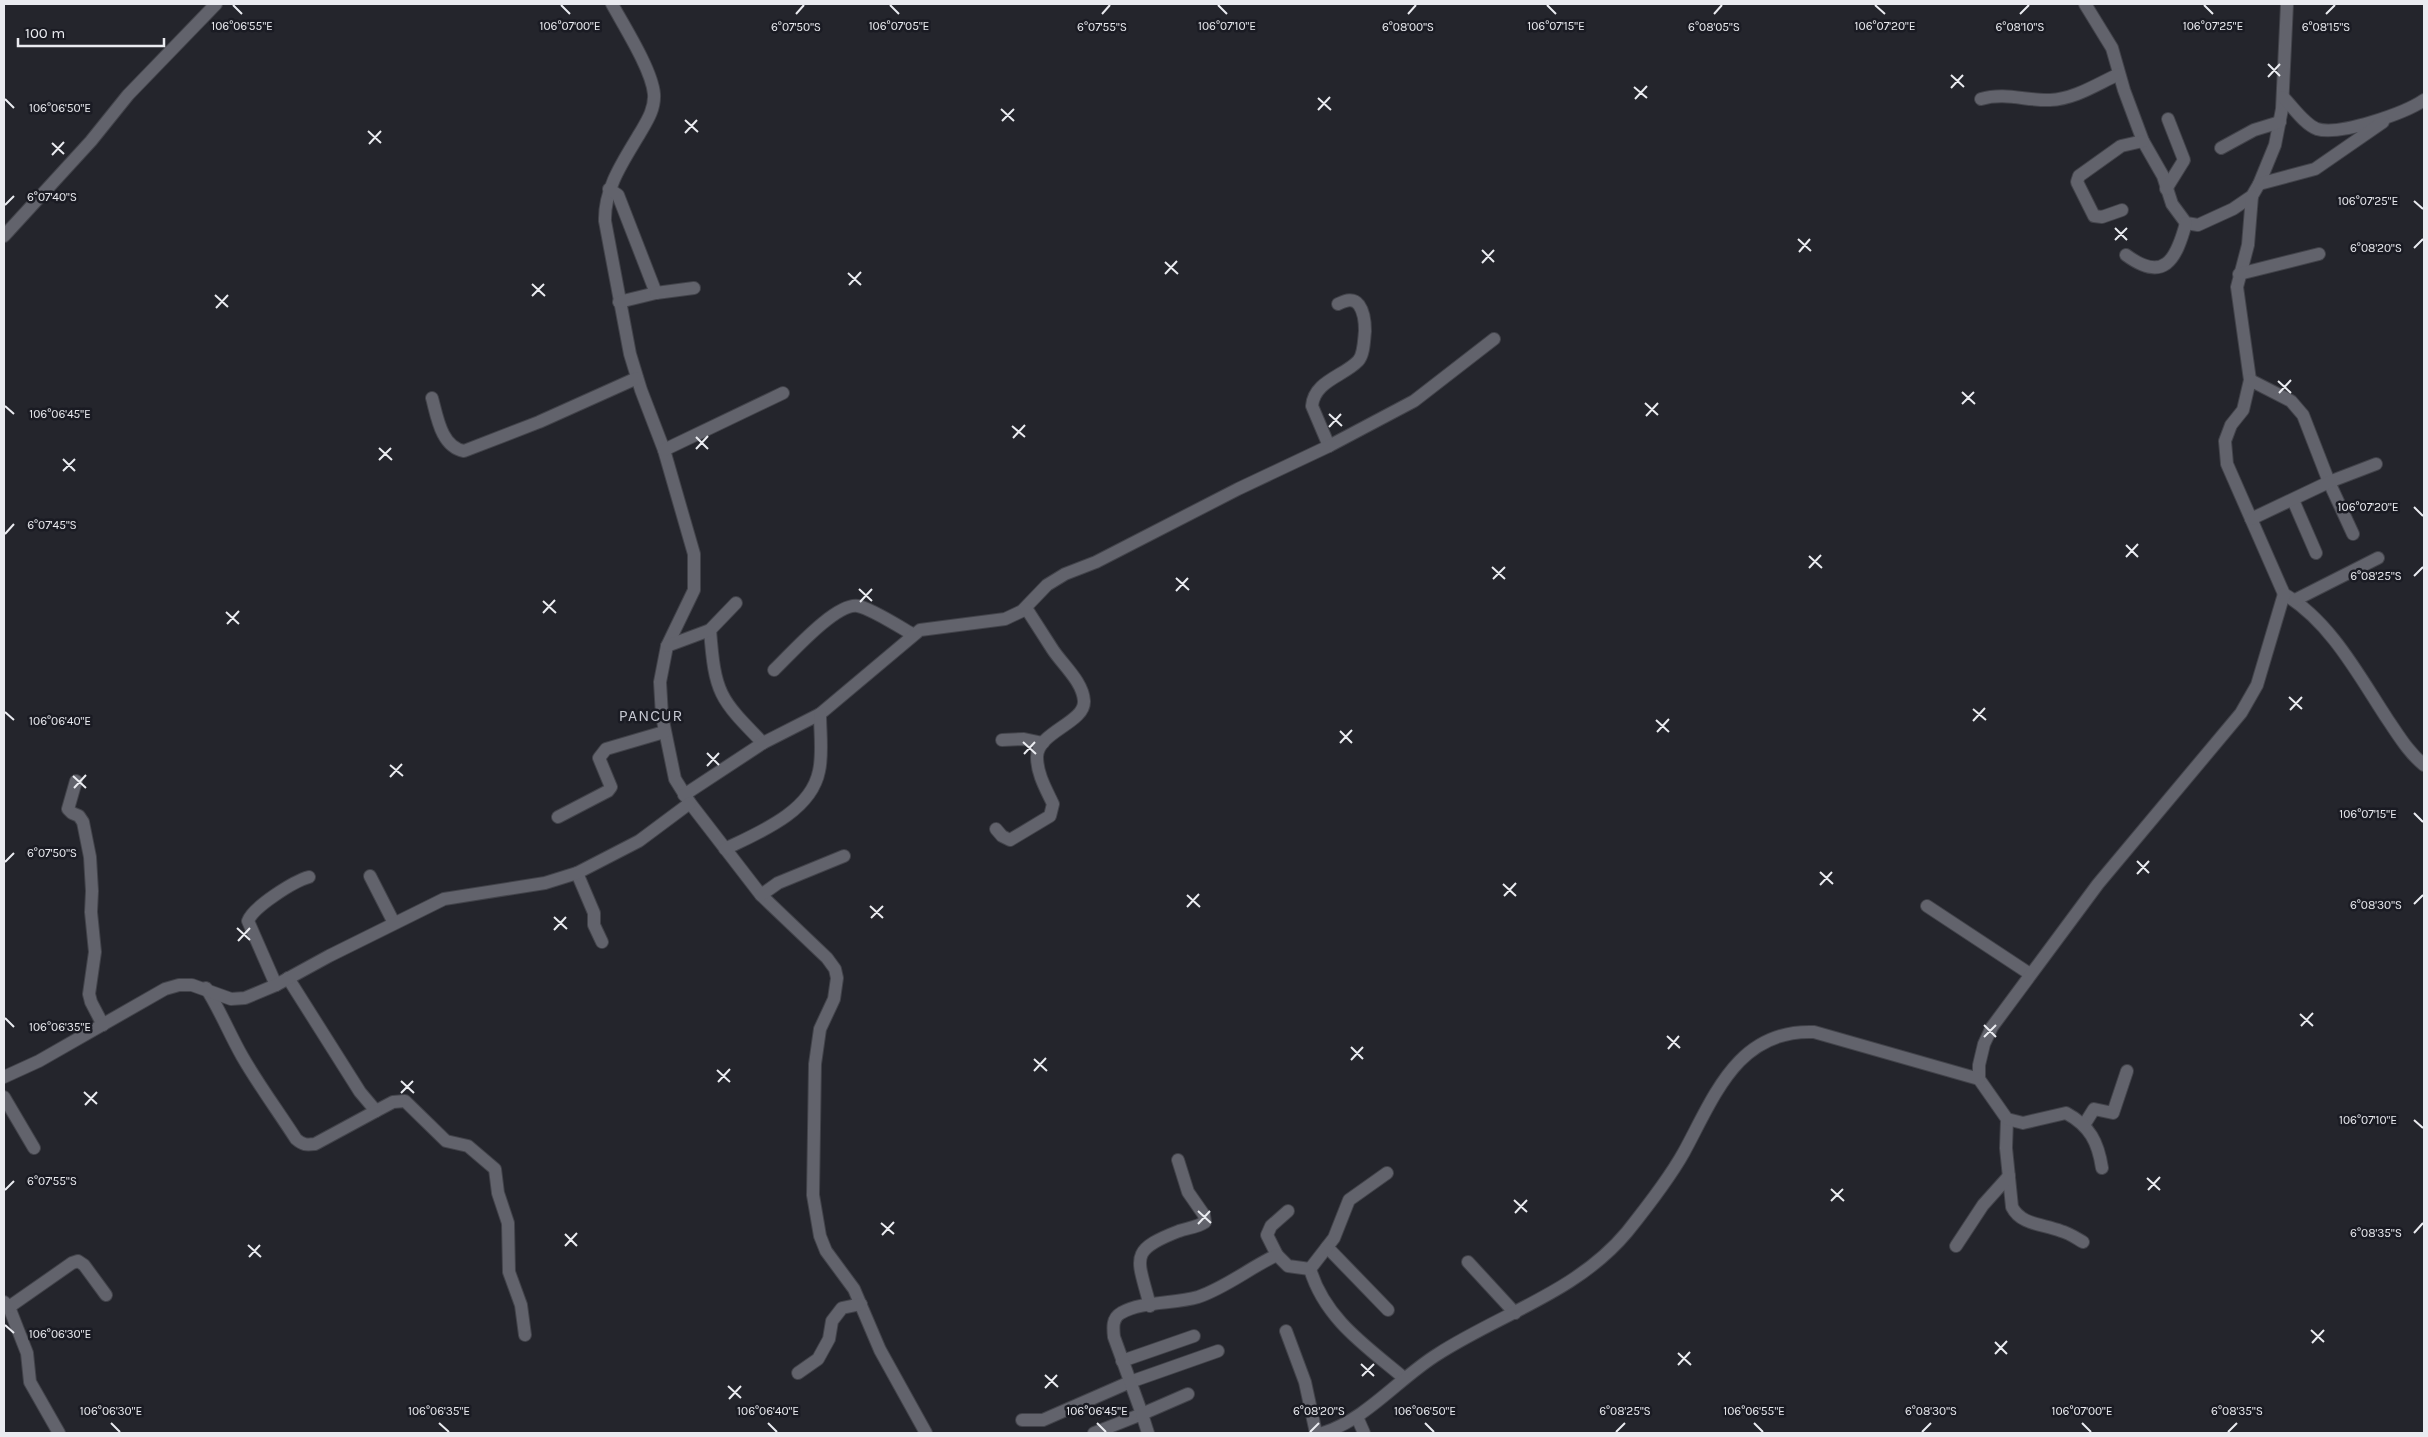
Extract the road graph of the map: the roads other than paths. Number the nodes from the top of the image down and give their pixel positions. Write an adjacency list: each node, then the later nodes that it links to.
1 (216, 4): 20 (street)
2 (612, 4): 15 (street)
3 (2085, 4): 5 (street)
4 (2287, 4): 6 (street)
5 (2119, 74): 7 (street); 12 (street)
6 (2283, 97): 10 (street); 11 (street)
7 (1981, 99)
8 (2424, 100): 10 (street)
9 (2168, 118): 16 (street)
10 (2388, 118): 14 (street)
11 (2280, 122): 13 (street); 14 (street)
12 (2143, 141): 16 (street); 18 (street)
13 (2221, 148)
14 (2259, 184): 17 (street)
15 (609, 189): 25 (street); 26 (street)
16 (2166, 189): 19 (street)
17 (2252, 196): 19 (street); 23 (street)
18 (2122, 210)
19 (2186, 223): 22 (street)
20 (4, 236)
21 (2319, 254): 23 (street)
22 (2126, 255)
23 (2239, 274): 30 (street)
24 (694, 288): 25 (street)
25 (656, 293): 26 (street)
26 (619, 302): 29 (street)
27 (1338, 304): 33 (street)
28 (1494, 339): 33 (street)
29 (637, 378): 32 (street); 34 (street)
30 (2250, 380): 36 (street); 38 (street)
31 (783, 392): 34 (street)
32 (432, 398)
33 (1329, 446): 44 (street)
34 (664, 450): 47 (street)
35 (2376, 464): 36 (street)
36 (2329, 482): 37 (street); 39 (street)
37 (2293, 500): 38 (street); 40 (street)
38 (2251, 519): 42 (street)
39 (2353, 534)
40 (2316, 553)
41 (2378, 558): 42 (street)
42 (2290, 597): 54 (street); 68 (street)
43 (736, 603): 45 (street)
44 (1026, 608): 46 (street); 53 (street)
45 (710, 630): 47 (street); 52 (street)
46 (912, 634): 48 (street); 49 (street)
47 (667, 646): 50 (street)
48 (774, 670)
49 (820, 714): 52 (street); 59 (street)
50 (664, 732): 56 (street); 57 (street)
51 (1002, 740): 53 (street)
52 (764, 743): 56 (street)
53 (1043, 743): 58 (street)
54 (2424, 765)
55 (76, 781): 72 (street)
56 (687, 799): 59 (street); 61 (street)
57 (558, 817)
58 (996, 829)
59 (725, 849): 64 (street)
60 (844, 856): 64 (street)
61 (577, 873): 66 (street); 67 (street)
62 (309, 876): 70 (street)
63 (370, 876): 66 (street)
64 (761, 895): 93 (street)
65 (1927, 906): 68 (street)
66 (394, 923): 69 (street)
67 (602, 942)
68 (2030, 974): 75 (street)
69 (288, 978): 70 (street); 77 (street)
70 (276, 984): 71 (street)
71 (206, 988): 72 (street); 77 (street)
72 (103, 1025): 74 (street)
73 (2127, 1071): 79 (street)
74 (4, 1077)
75 (1979, 1079): 78 (street); 97 (street)
76 (4, 1097): 80 (street)
77 (376, 1111): 99 (street)
78 (2006, 1119): 79 (street); 84 (street)
79 (2084, 1125): 82 (street)
80 (34, 1148)
81 (1178, 1160): 94 (street)
82 (2102, 1168)
83 (1387, 1173): 88 (street)
84 (2009, 1176): 86 (street); 87 (street)
85 (1288, 1211): 89 (street)
86 (2083, 1242)
87 (1956, 1246)
88 (1328, 1247): 91 (street); 96 (street)
89 (1277, 1255): 91 (street); 94 (street)
90 (1468, 1262): 97 (street)
91 (1310, 1269): 104 (street)
92 (106, 1295): 95 (street)
93 (860, 1304): 103 (street); 112 (street)
94 (1150, 1306): 102 (street)
95 (7, 1310): 111 (street)
96 (1388, 1310)
97 (1515, 1313): 104 (street)
98 (1286, 1331): 115 (street)
99 (525, 1335)
100 (1194, 1336): 102 (street)
101 (1218, 1351): 105 (street)
102 (1122, 1361): 105 (street)
103 (798, 1373)
104 (1404, 1378): 108 (street)
105 (1130, 1382): 107 (street); 109 (street)
106 (1188, 1394): 107 (street)
107 (1142, 1414): 113 (street); 114 (street)
108 (1357, 1417): 110 (street); 116 (street)
109 (1022, 1420)
110 (1329, 1432)
111 (59, 1433)
112 (926, 1433)
113 (1094, 1433)
114 (1148, 1433)
115 (1316, 1433)
116 (1364, 1433)

